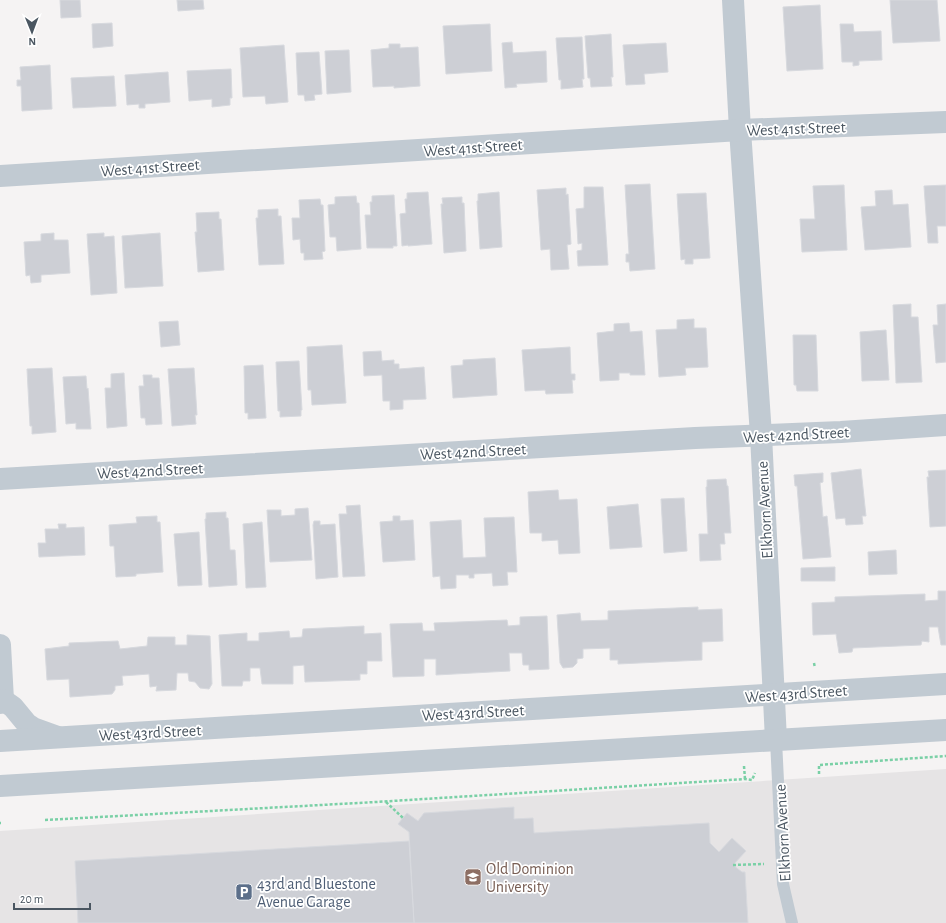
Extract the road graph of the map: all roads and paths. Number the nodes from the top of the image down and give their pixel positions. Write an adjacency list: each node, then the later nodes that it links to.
1 (733, 0): 3 (street, Elkhorn Avenue)
2 (946, 122): 3 (street, West 41st Street)
3 (740, 130): 4 (street, West 41st Street); 6 (street, Elkhorn Avenue)
4 (0, 176)
5 (946, 425): 6 (street, West 42nd Street)
6 (761, 435): 7 (street, West 42nd Street); 10 (street, Elkhorn Avenue)
7 (0, 479)
8 (0, 645): 11 (street)
9 (946, 684): 10 (street, West 43rd Street)
10 (773, 695): 13 (street, West 43rd Street); 14 (street, Elkhorn Avenue)
11 (1, 702): 13 (street)
12 (946, 730): 14 (street)
13 (58, 737): 15 (street, West 43rd Street)
14 (776, 740): 21 (street); 27 (lane, Elkhorn Avenue)
15 (0, 741)
16 (946, 756): 19 (path)
17 (744, 760): 20 (path)
18 (754, 774): 20 (path)
19 (818, 774)
20 (745, 779): 22 (path)
21 (0, 786)
22 (386, 802): 23 (path); 24 (path)
23 (403, 818)
24 (45, 820)
25 (733, 864): 26 (path)
26 (764, 864)
27 (792, 923)

